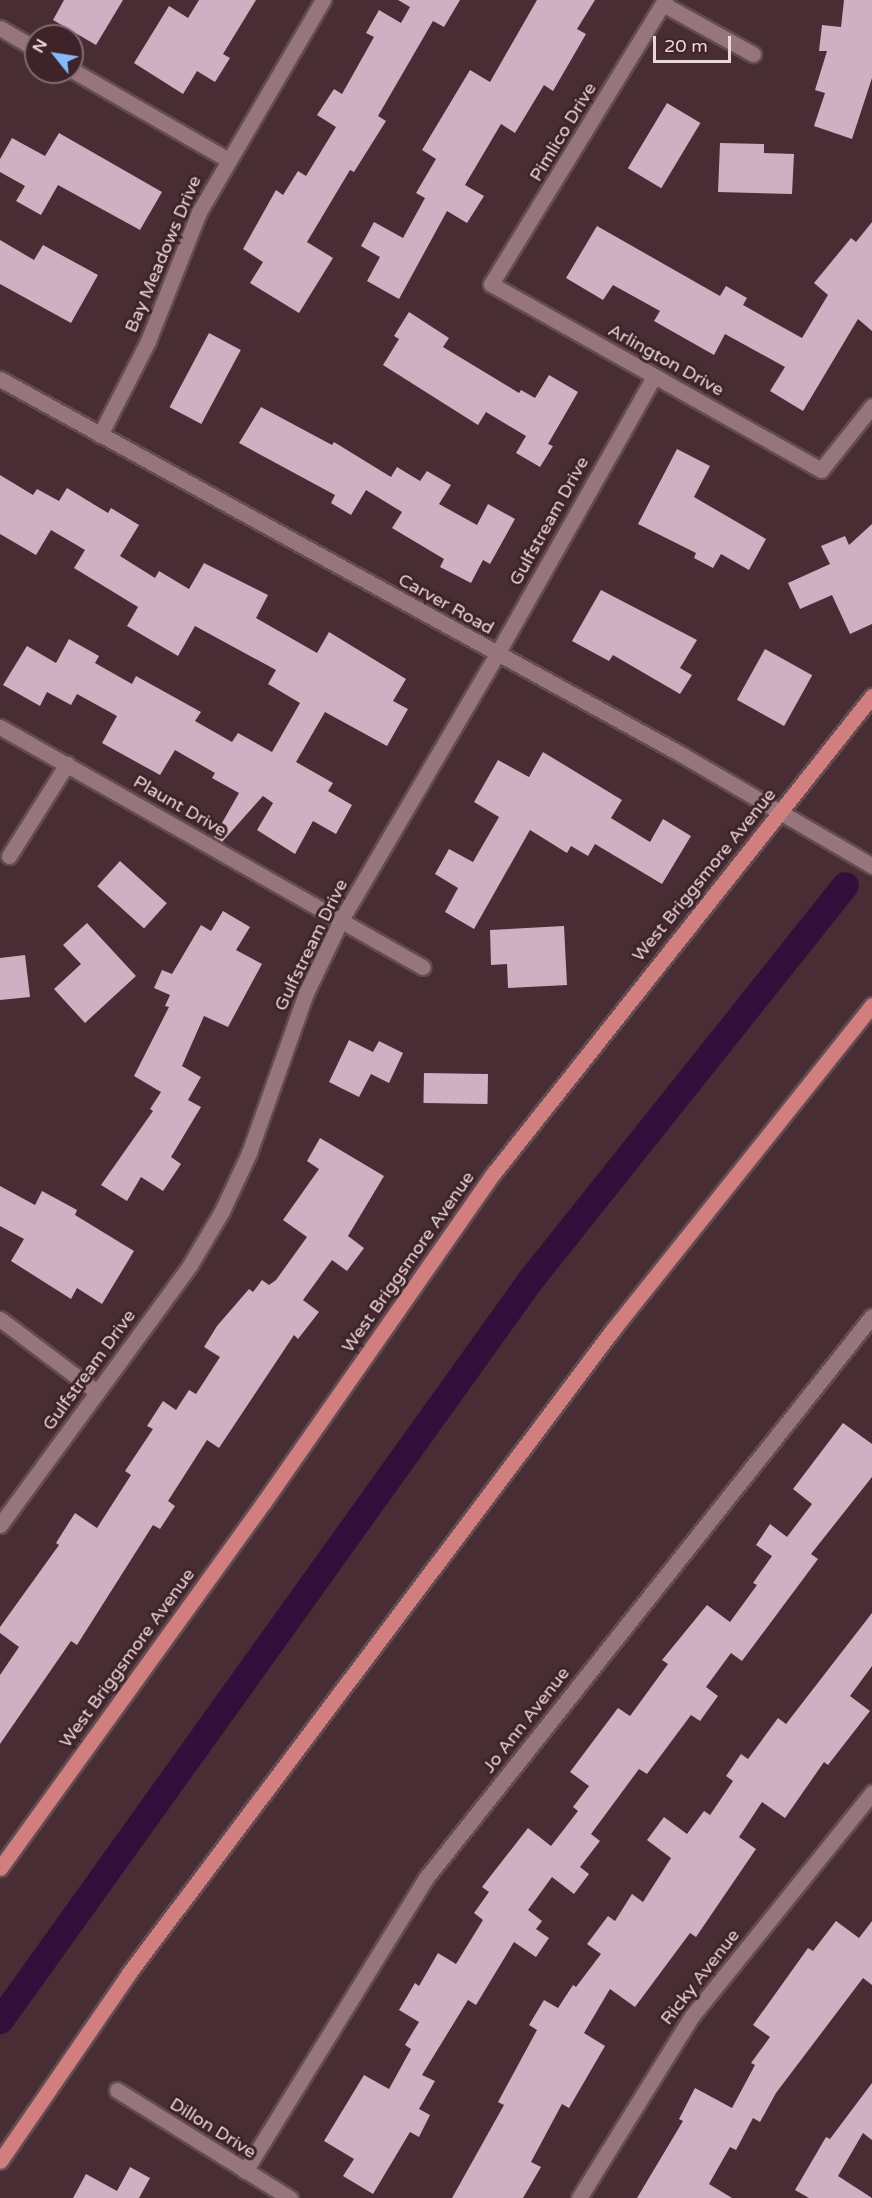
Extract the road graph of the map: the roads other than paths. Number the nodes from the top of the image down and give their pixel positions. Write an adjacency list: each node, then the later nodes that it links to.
1 (323, 0): 7 (street, Bay Meadows Drive)
2 (664, 2): 5 (street); 8 (street, Pimlico Drive)
3 (0, 28): 4 (street)
4 (24, 42)
5 (753, 54)
6 (84, 77): 7 (street)
7 (227, 159): 12 (street, Bay Meadows Drive)
8 (491, 284): 9 (street, Arlington Drive)
9 (654, 376): 11 (street, Arlington Drive); 13 (street, Gulfstream Drive)
10 (0, 379): 12 (street, Carver Road)
11 (872, 406)
12 (100, 435): 13 (street, Carver Road)
13 (497, 654): 17 (street, Carver Road); 20 (street, Gulfstream Drive)
14 (872, 696): 17 (main road, West Briggsmore Avenue)
15 (0, 727): 16 (street, Plaunt Drive)
16 (67, 764): 18 (street); 20 (street, Plaunt Drive)
17 (779, 811): 19 (street, Carver Road); 28 (main road, West Briggsmore Avenue)
18 (9, 856)
19 (872, 866)
20 (341, 920): 21 (street, Plaunt Drive); 25 (street, Gulfstream Drive)
21 (423, 968)
22 (872, 1005): 30 (main road)
23 (872, 1316): 31 (street, Jo Ann Avenue)
24 (0, 1319): 25 (street)
25 (97, 1392): 26 (street, Gulfstream Drive)
26 (0, 1525)
27 (872, 1793): 33 (street, Ricky Avenue)
28 (0, 1868)
29 (117, 2090): 31 (street, Dillon Drive)
30 (0, 2161)
31 (245, 2171): 32 (street, Dillon Drive)
32 (290, 2198)
33 (579, 2198)

